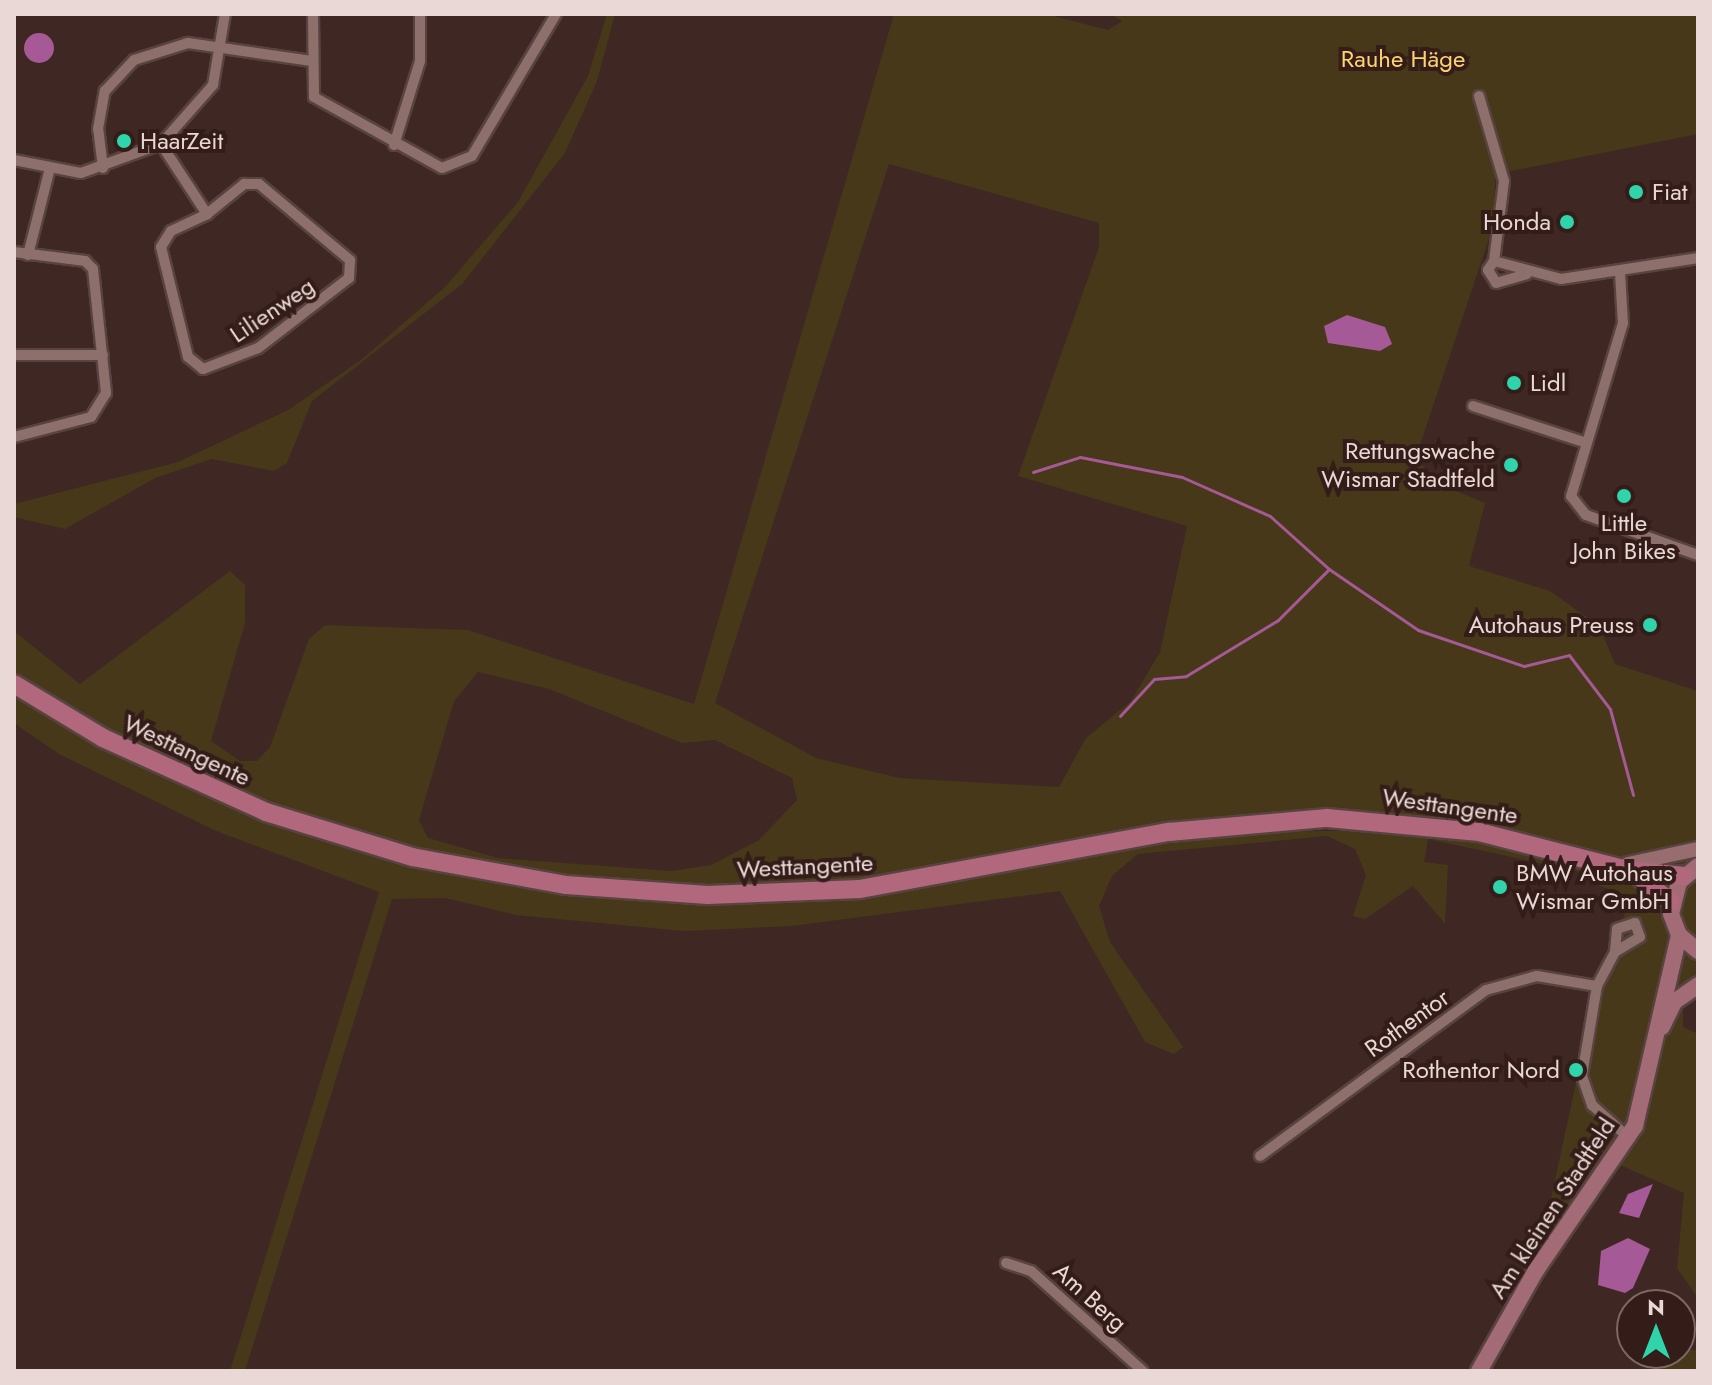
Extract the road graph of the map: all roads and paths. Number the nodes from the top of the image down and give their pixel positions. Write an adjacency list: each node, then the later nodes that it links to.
1 (225, 14): 5 (street)
2 (313, 14): 6 (street)
3 (420, 14): 9 (street)
4 (556, 14): 9 (street)
5 (225, 48): 6 (street); 8 (street); 11 (street)
6 (312, 61): 9 (street)
7 (1479, 96): 17 (street)
8 (161, 144): 11 (street); 13 (street)
9 (394, 145)
10 (14, 160): 12 (street)
11 (103, 168): 12 (street)
12 (49, 172): 15 (street)
13 (207, 214): 13 (street, Lilienweg)
14 (14, 252): 15 (street)
15 (28, 255): 21 (street)
16 (1698, 258): 18 (street)
17 (1494, 261): 19 (street); 19 (street)
18 (1620, 273): 19 (street); 24 (street)
19 (1529, 274)
20 (14, 355): 21 (street)
21 (103, 355): 23 (street)
22 (1473, 406): 24 (street)
23 (14, 437)
24 (1584, 442): 25 (street)
25 (1698, 555)
26 (14, 684): 28 (highway, Westtangente)
27 (1698, 849): 28 (main road)
28 (1619, 868): 29 (highway, Westtangente); 30 (highway, Westtangente)
29 (1691, 871): 30 (main road)
30 (1671, 902): 31 (main road)
31 (1679, 935): 32 (main road); 37 (main road)
32 (1698, 951)
33 (1615, 952): 36 (street)
34 (1698, 958): 37 (main road)
35 (1698, 985): 38 (main road)
36 (1597, 986): 39 (street); 40 (street, Rothentor)
37 (1666, 988): 38 (main road)
38 (1652, 1067): 39 (main road, Am kleinen Stadtfeld)
39 (1629, 1138): 43 (main road, Am kleinen Stadtfeld)
40 (1260, 1156)
41 (1006, 1263): 42 (street, Am Berg)
42 (1143, 1371)
43 (1479, 1371)

